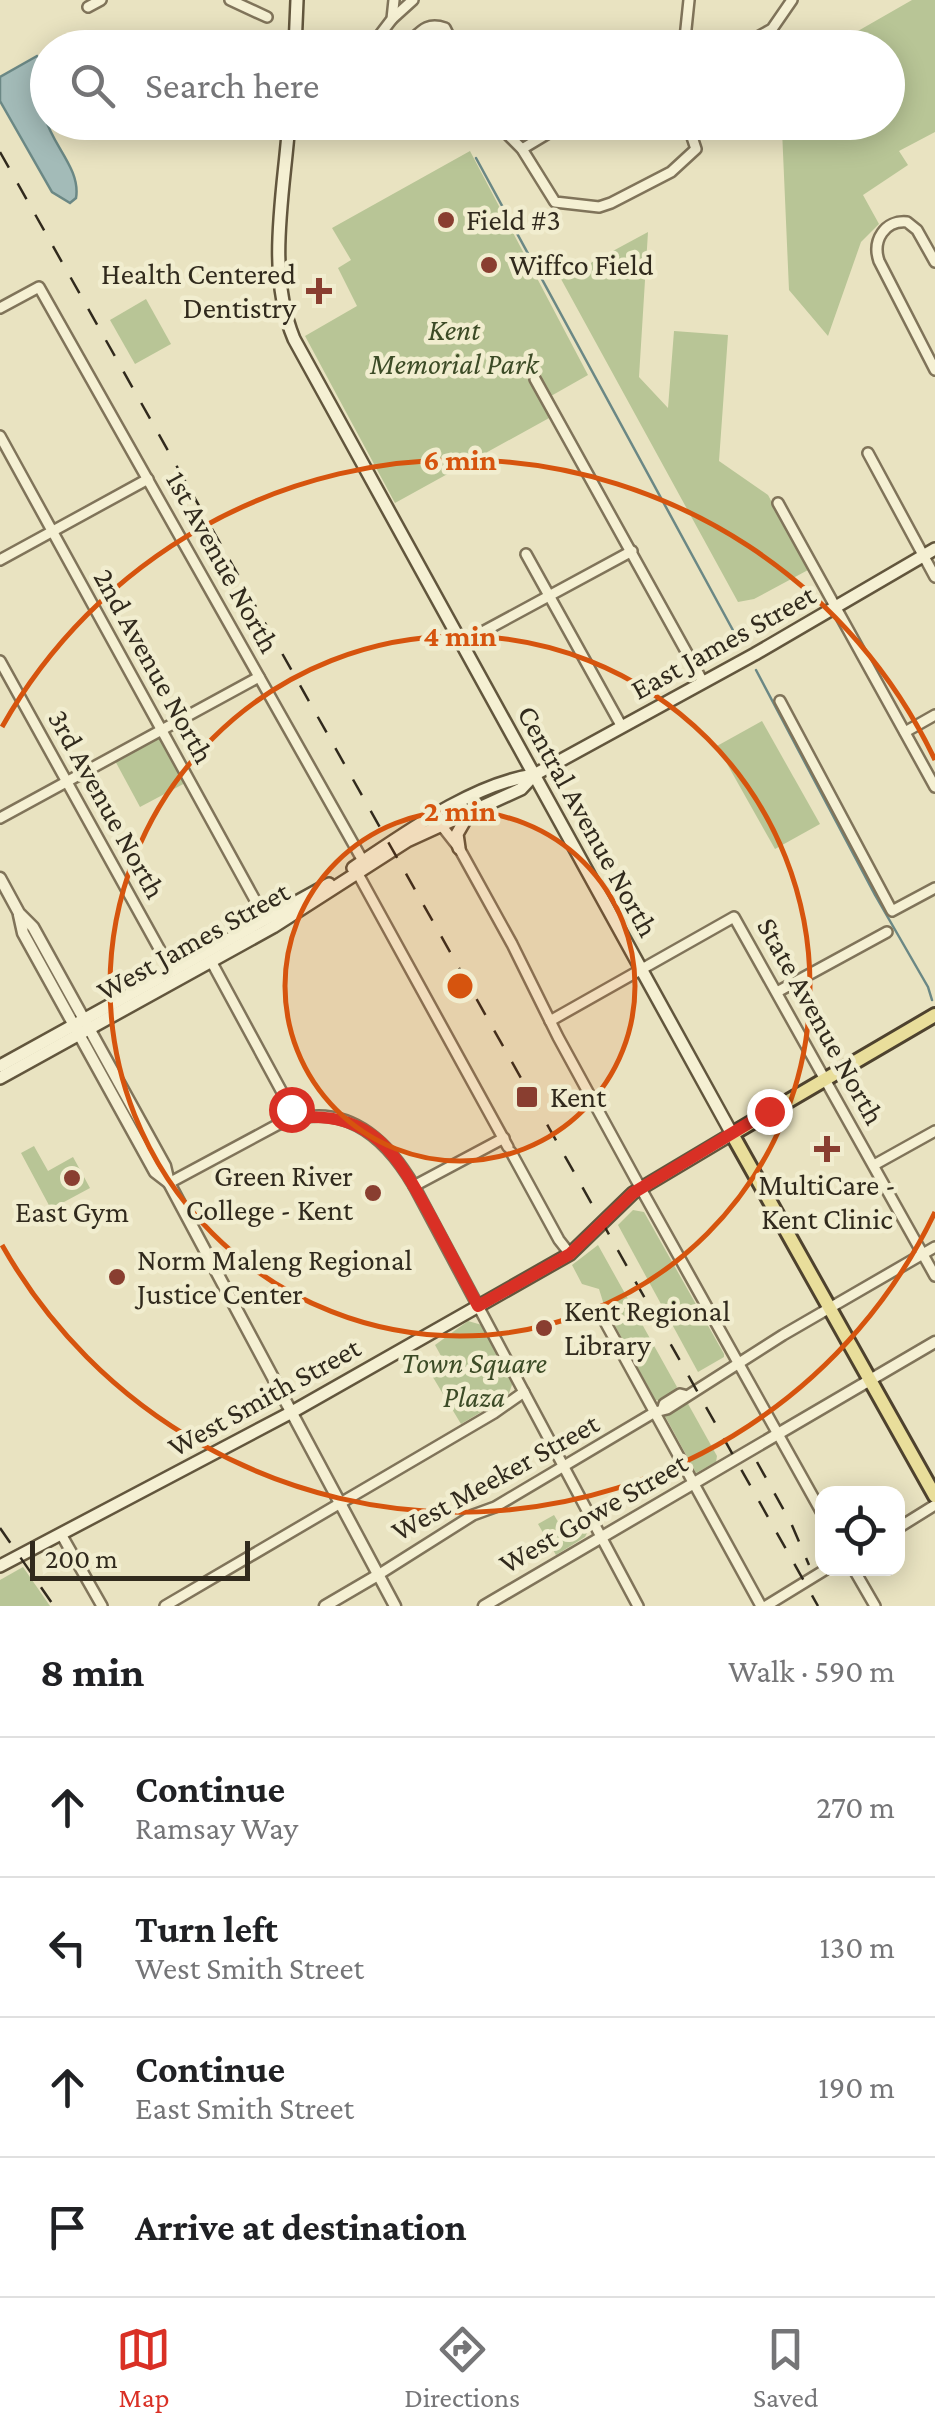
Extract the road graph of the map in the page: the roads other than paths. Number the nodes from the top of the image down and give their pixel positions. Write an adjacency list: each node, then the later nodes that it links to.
1 (101, 0): 8 (street)
2 (230, 0): 9 (street)
3 (297, 0): 11 (main road)
4 (394, 0): 10 (street)
5 (413, 0): 10 (street)
6 (689, 0): 15 (street)
7 (792, 0): 16 (street)
8 (88, 8)
9 (267, 16)
10 (392, 19): 12 (street)
11 (295, 30)
12 (384, 30)
13 (421, 30): 14 (street)
14 (446, 30)
15 (686, 30)
16 (770, 30)
17 (289, 140): 38 (main road, Central Avenue North)
18 (513, 140): 21 (street)
19 (537, 140): 21 (street)
20 (693, 140): 21 (street)
21 (522, 149)
22 (935, 262): 24 (street)
23 (0, 308): 28 (street, 1st Avenue North)
24 (935, 370)
25 (535, 380): 31 (street)
26 (0, 436): 30 (street, 2nd Avenue North)
27 (868, 453): 32 (street)
28 (148, 479): 30 (street); 40 (street, 1st Avenue North)
29 (778, 503): 37 (street)
30 (53, 532): 34 (street); 45 (street, 2nd Avenue North)
31 (632, 550): 36 (street); 41 (street)
32 (929, 552): 35 (street); 37 (main road, East James Street)
33 (526, 554): 36 (street)
34 (0, 560)
35 (935, 577)
36 (550, 596): 38 (street); 44 (street)
37 (835, 608): 41 (main road, East James Street); 46 (street)
38 (462, 643): 47 (main road, Central Avenue North)
39 (0, 661): 48 (street, 3rd Avenue North)
40 (258, 677): 45 (street); 55 (street, 1st Avenue North)
41 (703, 682): 44 (main road, East James Street)
42 (780, 702): 57 (street)
43 (935, 716): 46 (street)
44 (622, 727): 47 (main road, East James Street)
45 (161, 730): 48 (street); 58 (street, 2nd Avenue North)
46 (905, 732): 49 (street)
47 (534, 776): 50 (main road, East James Street); 55 (main road, East James Street); 62 (main road, Central Avenue North)
48 (66, 781): 51 (street); 63 (street, 3rd Avenue North)
49 (935, 786)
50 (471, 812): 52 (main road, East James Street); 54 (main road)
51 (0, 818)
52 (441, 825): 53 (main road, East James Street); 54 (street)
53 (407, 841): 55 (main road, West James Street)
54 (459, 848): 66 (street)
55 (361, 868): 58 (main road, West James Street); 61 (main road, West James Street); 74 (street, 1st Avenue North)
56 (0, 878): 67 (street)
57 (935, 888)
58 (266, 920): 59 (main road, West James Street)
59 (245, 931): 61 (main road); 63 (main road, West James Street)
60 (887, 932): 64 (street)
61 (211, 962): 67 (main road, West James Street); 71 (street)
62 (642, 969): 64 (street, State Avenue North); 66 (street); 73 (main road, Central Avenue North)
63 (171, 970): 67 (main road, West James Street)
64 (777, 992): 69 (street, State Avenue North)
65 (935, 1015): 69 (main road)
66 (550, 1021): 78 (street)
67 (80, 1027): 68 (main road, West James Street); 70 (main road, West James Street); 76 (street)
68 (0, 1066)
69 (824, 1077): 73 (main road); 75 (street, State Avenue North)
70 (0, 1078)
71 (296, 1118): 76 (street); 77 (street)
72 (935, 1130): 75 (street)
73 (732, 1134): 78 (main road, West Smith Street); 84 (main road, Central Avenue North)
74 (508, 1145): 77 (street); 80 (street, 1st Avenue North)
75 (874, 1165): 81 (street, State Avenue North)
76 (168, 1183): 91 (street)
77 (414, 1186): 83 (street)
78 (641, 1188): 80 (main road, West Smith Street); 87 (street)
79 (935, 1247): 81 (street, West Meeker Street)
80 (570, 1254): 83 (main road, West Smith Street)
81 (922, 1254): 82 (street, State Avenue North); 84 (street, West Meeker Street)
82 (935, 1276)
83 (478, 1306): 89 (street); 91 (main road, West Smith Street)
84 (830, 1308): 87 (street, West Meeker Street); 88 (main road, Central Avenue North)
85 (604, 1320): 90 (street)
86 (935, 1342): 88 (street, West Gowe Street)
87 (737, 1363): 90 (street, West Meeker Street); 92 (street)
88 (870, 1380): 92 (street, West Gowe Street); 95 (main road, Central Avenue North)
89 (524, 1392): 93 (street); 97 (street)
90 (659, 1410): 93 (street, West Meeker Street); 94 (street)
91 (292, 1412): 97 (street); 100 (main road, West Smith Street)
92 (779, 1433): 94 (street, West Gowe Street); 96 (street)
93 (565, 1466): 101 (street); 103 (street, West Meeker Street)
94 (694, 1484): 101 (street, West Gowe Street); 112 (street)
95 (935, 1496)
96 (815, 1500)
97 (340, 1503): 103 (street); 107 (street)
98 (935, 1505): 99 (street)
99 (905, 1524)
100 (61, 1534): 102 (main road, West Smith Street); 106 (street)
101 (602, 1537): 110 (street, West Gowe Street); 111 (street)
102 (0, 1566)
103 (378, 1574): 108 (street, West Meeker Street); 109 (street)
104 (815, 1576): 112 (street)
105 (858, 1576): 113 (street)
106 (102, 1606)
107 (164, 1606)
108 (325, 1606)
109 (395, 1606)
110 (484, 1606)
111 (638, 1606)
112 (764, 1606)
113 (875, 1606)

